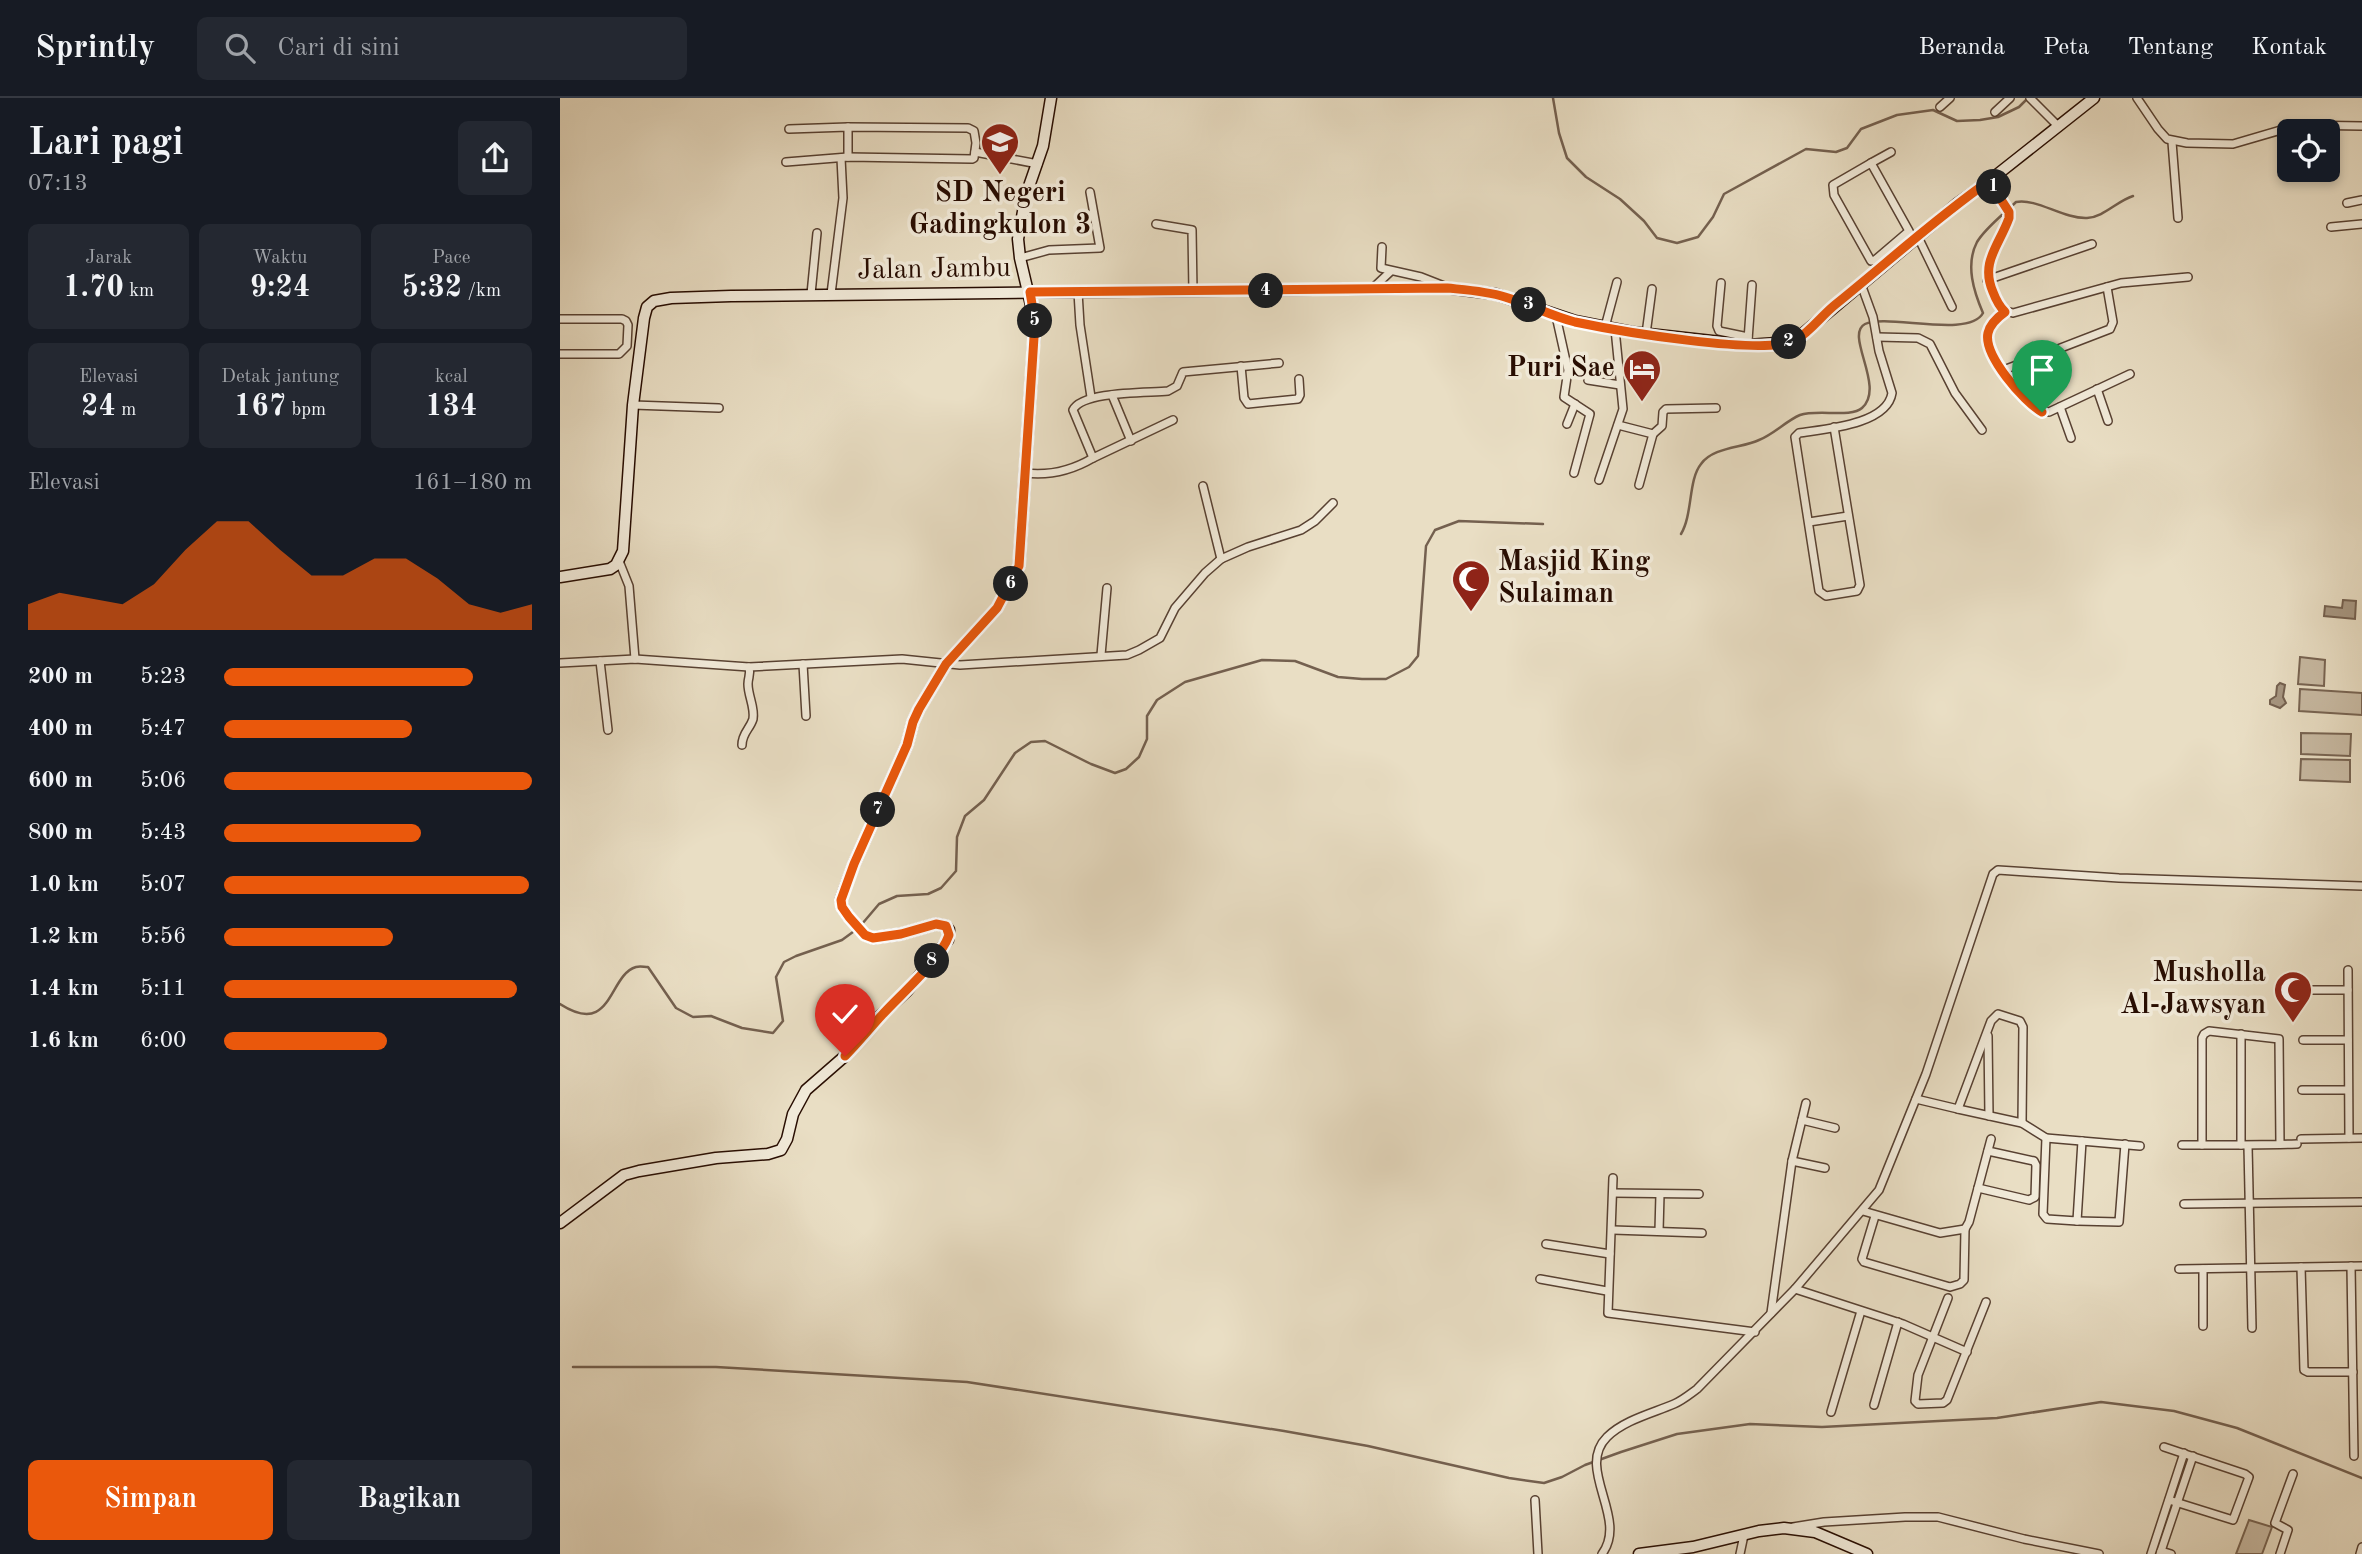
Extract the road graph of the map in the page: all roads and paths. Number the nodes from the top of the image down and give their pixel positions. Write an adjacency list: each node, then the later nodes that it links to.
1 (1051, 98): 19 (street)
2 (1950, 98): 7 (street)
3 (2010, 98): 8 (street)
4 (2094, 98): 11 (street, Jalan Jambu)
5 (2137, 98): 13 (street)
6 (2032, 100): 11 (street)
7 (1940, 107)
8 (1995, 112)
9 (2362, 125): 13 (street)
10 (848, 127): 12 (street); 14 (street); 16 (street)
11 (2059, 127): 20 (street, Jalan Jambu)
12 (789, 129)
13 (2172, 142): 24 (street)
14 (975, 152): 16 (street); 19 (street)
15 (1891, 152): 18 (street)
16 (844, 158): 17 (street); 48 (street)
17 (786, 162)
18 (1871, 163): 29 (street); 29 (street)
19 (1038, 164): 32 (street)
20 (1989, 181): 29 (street, Jalan Jambu); 35 (street)
21 (1090, 192): 32 (street)
22 (2362, 201): 23 (street)
23 (2347, 203)
24 (2178, 218)
25 (1156, 224): 46 (street)
26 (2362, 224): 27 (street)
27 (2331, 228)
28 (817, 233): 47 (street)
29 (1914, 236): 38 (street, Jalan Jambu); 49 (street)
30 (2092, 244): 35 (street)
31 (1382, 247): 33 (street)
32 (1020, 257): 44 (street)
33 (1391, 271): 41 (street); 42 (street)
34 (2188, 278): 40 (street)
35 (1987, 279): 50 (street)
36 (1617, 282): 53 (street)
37 (1721, 284): 56 (street)
38 (1861, 284): 54 (street); 56 (street, Jalan Jambu)
39 (1752, 285): 56 (street)
40 (2106, 287): 50 (street); 62 (street)
41 (1373, 288): 42 (street, Jalan Jambu); 46 (street, Jalan Jambu)
42 (1447, 288): 51 (street, Jalan Jambu)
43 (1652, 289): 55 (street)
44 (1030, 292): 45 (street, Jalan Jambu); 48 (street, Jalan Jambu); 85 (street)
45 (1078, 292): 46 (street, Jalan Jambu); 69 (street)
46 (1193, 292)
47 (811, 294): 48 (street, Jalan Jambu); 58 (street, Jalan Jambu)
48 (831, 294)
49 (1952, 307)
50 (2005, 312): 62 (street)
51 (1556, 316): 53 (street, Jalan Jambu); 70 (street)
52 (560, 319): 57 (street)
53 (1610, 328): 55 (street, Jalan Jambu); 66 (street)
54 (1877, 333): 79 (street); 80 (street)
55 (1646, 334): 56 (street, Jalan Jambu)
56 (1748, 341)
57 (627, 346): 58 (street); 59 (street)
58 (640, 347): 71 (street, Jalan Jambu)
59 (560, 354)
60 (1279, 363): 61 (street)
61 (1241, 366): 64 (street); 68 (street)
62 (2001, 371): 72 (street)
63 (2130, 374): 67 (street)
64 (1299, 379)
65 (1588, 380): 66 (street)
66 (1620, 385): 78 (street)
67 (2097, 389): 72 (street); 76 (street)
68 (1112, 395): 69 (street); 83 (street)
69 (1091, 397): 84 (street)
70 (1575, 404): 77 (street); 86 (street)
71 (633, 405): 73 (street); 94 (street, Jalan Jambu)
72 (2060, 407): 82 (street)
73 (719, 408)
74 (1716, 408): 81 (street)
75 (1173, 420): 83 (street)
76 (2108, 421)
77 (1567, 424)
78 (1618, 425): 81 (street); 87 (street)
79 (1834, 427): 91 (street); 92 (street)
80 (1982, 430)
81 (1653, 434): 88 (street)
82 (2071, 438)
83 (1131, 441): 84 (street)
84 (1093, 458): 85 (street)
85 (1025, 473): 102 (street)
86 (1574, 473)
87 (1599, 480)
88 (1639, 485)
89 (1203, 486): 93 (street)
90 (1333, 503): 93 (street)
91 (1848, 516): 92 (street); 92 (street)
92 (1809, 522)
93 (1221, 559): 97 (street)
94 (619, 561): 95 (street); 98 (street)
95 (560, 577)
96 (1107, 588): 97 (street)
97 (1101, 655): 102 (street)
98 (635, 659): 99 (street); 103 (street)
99 (600, 661): 100 (street); 105 (street)
100 (560, 663)
101 (803, 664): 102 (street); 103 (street); 104 (street)
102 (946, 664): 149 (street)
103 (749, 667): 106 (street)
104 (806, 716)
105 (608, 730)
106 (742, 745)
107 (2362, 886): 117 (street)
108 (2348, 970): 110 (street)
109 (2300, 990): 110 (street)
110 (2348, 990): 114 (street)
111 (1988, 1030): 119 (street); 120 (street); 122 (street)
112 (2241, 1034): 130 (street); 132 (street); 133 (street)
113 (2303, 1040): 114 (street)
114 (2348, 1040): 116 (street)
115 (2302, 1090): 116 (street)
116 (2348, 1090): 125 (street)
117 (1916, 1099): 119 (street); 146 (street)
118 (1806, 1102): 121 (street)
119 (1958, 1109): 120 (street)
120 (1989, 1116): 122 (street)
121 (1802, 1120): 123 (street); 136 (street)
122 (2022, 1124): 124 (street)
123 (1835, 1128)
124 (2046, 1138): 128 (street); 148 (street)
125 (2349, 1138): 126 (street); 130 (street)
126 (2362, 1138)
127 (1990, 1139): 135 (street)
128 (2081, 1141): 129 (street); 148 (street)
129 (2125, 1144): 134 (street); 148 (street)
130 (2280, 1144): 133 (street)
131 (2182, 1145): 132 (street)
132 (2202, 1145): 133 (street)
133 (2244, 1145): 145 (street)
134 (2140, 1146)
135 (1988, 1151): 139 (street); 139 (street)
136 (1792, 1161): 137 (street); 168 (street)
137 (1825, 1168)
138 (1613, 1178): 140 (street)
139 (1978, 1188): 150 (street)
140 (1613, 1193): 141 (street); 151 (street)
141 (1660, 1194): 142 (street); 152 (street)
142 (1699, 1194)
143 (2362, 1202): 145 (street)
144 (2184, 1203): 145 (street)
145 (2249, 1203): 159 (street)
146 (1863, 1211): 147 (street); 163 (street)
147 (1875, 1216): 150 (street); 150 (street)
148 (2077, 1221)
149 (560, 1223)
150 (1965, 1228)
151 (1613, 1230): 152 (street); 155 (street)
152 (1659, 1231): 153 (street)
153 (1702, 1233)
154 (1546, 1244): 155 (street)
155 (1610, 1254): 164 (street)
156 (2351, 1266): 157 (street); 158 (street); 174 (street)
157 (2362, 1266)
158 (2301, 1267): 159 (street); 177 (street)
159 (2252, 1268): 161 (street); 171 (street)
160 (2179, 1269): 161 (street)
161 (2203, 1269): 170 (street)
162 (1540, 1279): 164 (street)
163 (1795, 1289): 167 (street); 168 (street)
164 (1607, 1291): 172 (street)
165 (1948, 1298): 173 (street)
166 (1986, 1302): 176 (street)
167 (1861, 1311): 169 (street); 179 (street)
168 (1770, 1313): 172 (street)
169 (1898, 1322): 173 (street); 178 (street)
170 (2203, 1325)
171 (2252, 1328)
172 (1755, 1332): 192 (street)
173 (1932, 1337): 176 (street); 176 (street)
174 (2352, 1340): 175 (street); 177 (street)
175 (2362, 1340)
176 (1967, 1352)
177 (2353, 1372): 183 (street)
178 (1874, 1405)
179 (1831, 1412)
180 (2164, 1447): 181 (street)
181 (2184, 1454): 182 (street); 186 (street)
182 (2193, 1456): 186 (street); 186 (street)
183 (2354, 1456)
184 (2292, 1474): 199 (street)
185 (1535, 1500): 191 (street)
186 (2173, 1501): 190 (street); 197 (street)
187 (1784, 1528): 188 (street); 195 (street); 196 (street)
188 (1744, 1535): 193 (street); 194 (street)
189 (2362, 1547): 200 (street)
190 (2160, 1553): 198 (street)
191 (1538, 1554)
192 (1602, 1554)
193 (1639, 1554)
194 (1740, 1554)
195 (1867, 1554)
196 (2099, 1554)
197 (2151, 1554)
198 (2171, 1554)
199 (2280, 1554)
200 (2360, 1554)

